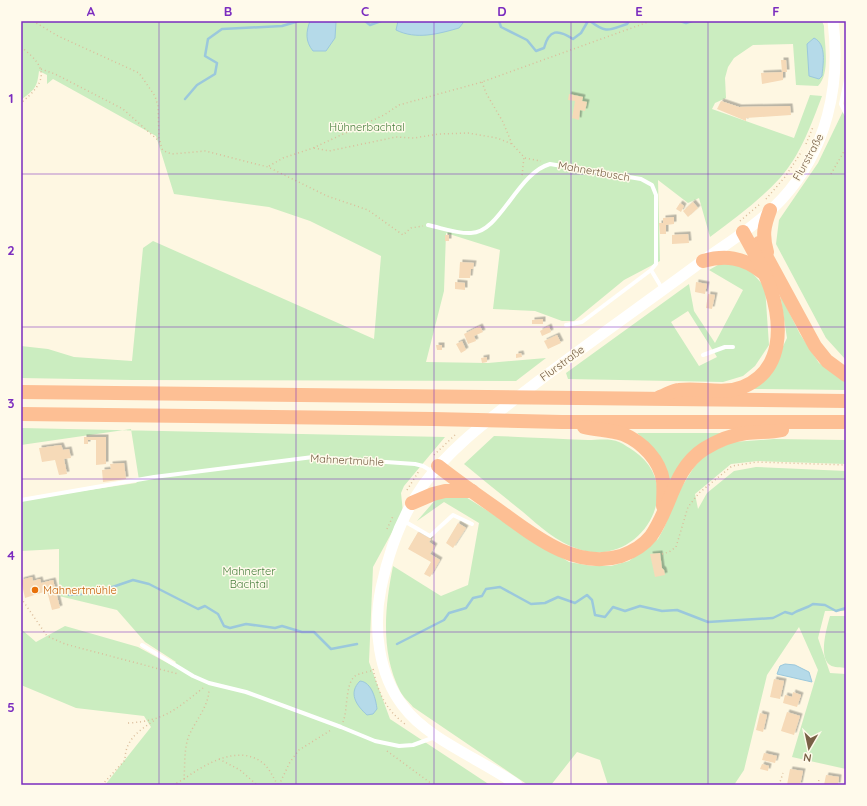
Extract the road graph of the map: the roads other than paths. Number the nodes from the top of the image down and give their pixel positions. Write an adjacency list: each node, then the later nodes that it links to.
1 (833, 21): 4 (main road, Flurstraße)
2 (846, 80): 3 (lane)
3 (846, 114)
4 (770, 210): 6 (main road, Flurstraße); 8 (highway)
5 (428, 225): 9 (lane, Mahnertbusch)
6 (743, 228): 7 (main road, Flurstraße); 8 (highway)
7 (703, 261): 8 (highway); 10 (main road, Flurstraße)
8 (767, 268): 14 (highway); 16 (highway)
9 (651, 270): 10 (lane); 11 (lane)
10 (663, 291): 22 (main road, Flurstraße)
11 (566, 325)
12 (733, 347): 13 (lane)
13 (704, 355)
14 (846, 375)
15 (21, 392): 16 (highway)
16 (653, 400): 17 (highway)
17 (846, 401)
18 (21, 414): 19 (highway)
19 (562, 422): 20 (highway); 26 (highway)
20 (816, 422): 21 (highway); 26 (highway)
21 (846, 422)
22 (436, 469): 23 (highway); 24 (lane, Mahnertmühle); 25 (main road, Flurstraße)
23 (472, 491): 25 (highway); 26 (highway)
24 (21, 500)
25 (412, 503): 27 (main road, Flurstraße)
26 (662, 513)
27 (402, 520): 28 (lane); 30 (main road, Flurstraße)
28 (472, 524)
29 (142, 645): 30 (lane)
30 (437, 736): 31 (main road, Flurstraße)
31 (517, 785)

